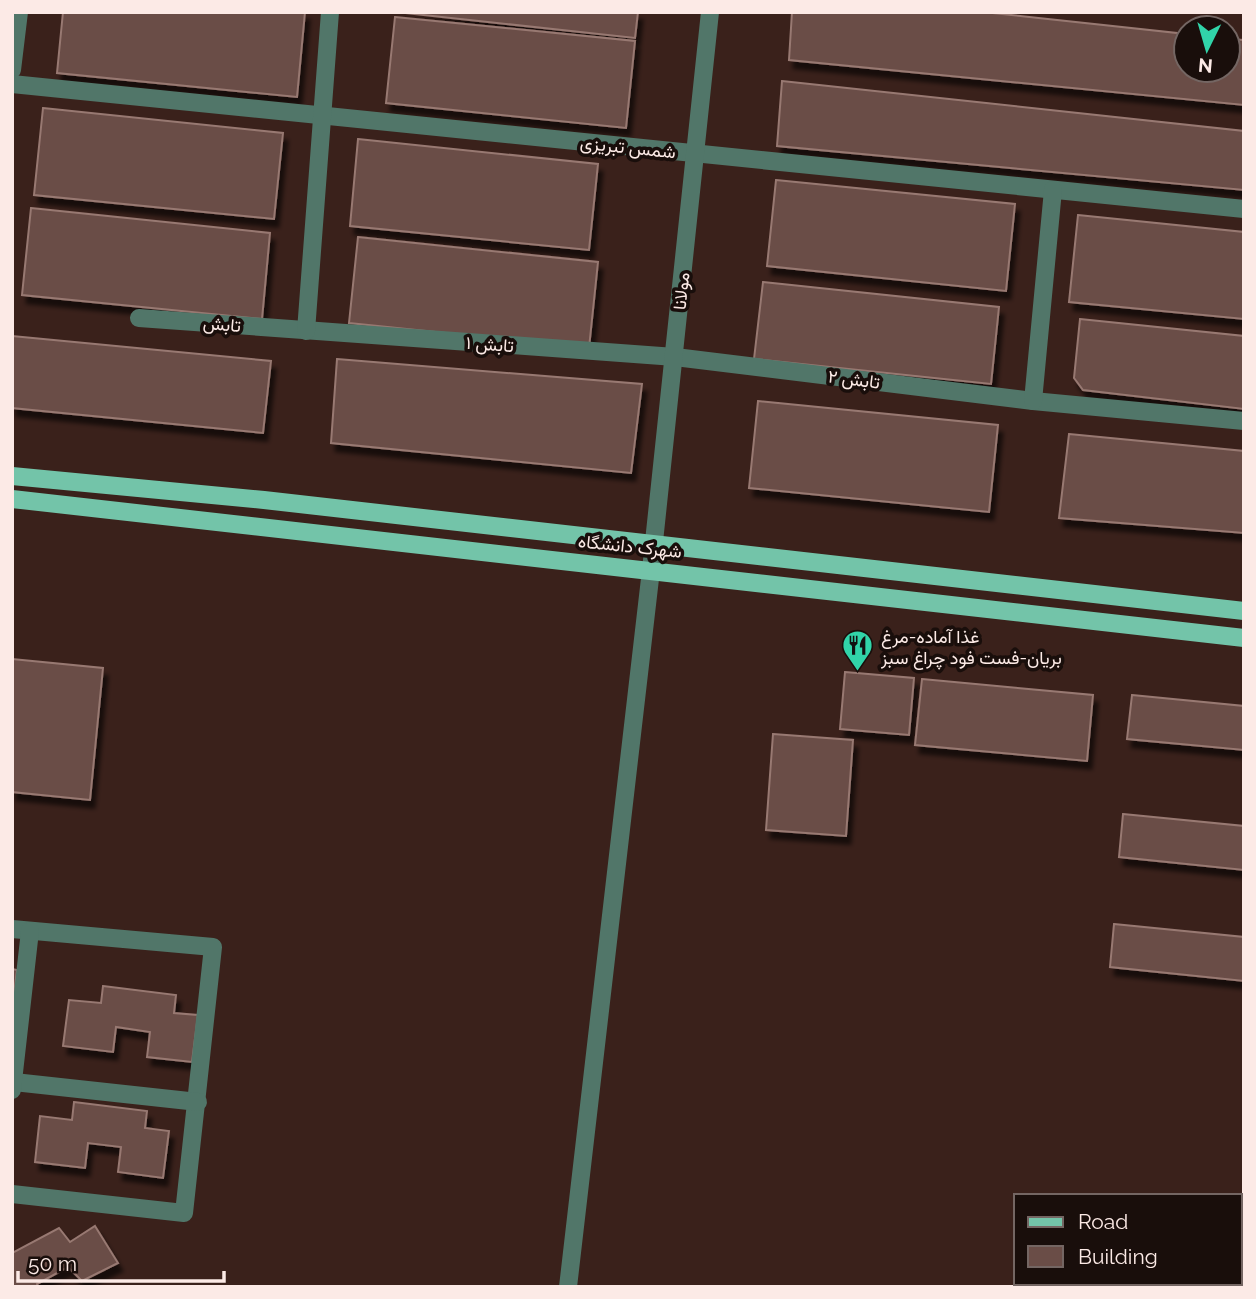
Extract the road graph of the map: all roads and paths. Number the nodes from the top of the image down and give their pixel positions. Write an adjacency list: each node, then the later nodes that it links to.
1 (19, 12): 4 (street)
2 (330, 12): 6 (street)
3 (710, 12): 7 (street, مولانا)
4 (12, 70)
5 (12, 84): 6 (street, شمس تبریزی)
6 (321, 116): 7 (street, شمس تبریزی); 11 (street)
7 (695, 153): 8 (street, شمس تبریزی); 12 (street, مولانا)
8 (1053, 190): 9 (street, شمس تبریزی); 13 (street)
9 (1244, 209)
10 (139, 318): 11 (street, تابش)
11 (306, 331): 12 (street, تابش ۱)
12 (675, 357): 13 (street, تابش ۲); 17 (street, مولانا)
13 (1033, 401): 14 (street, تابش ۲)
14 (1244, 421)
15 (12, 476): 17 (main road)
16 (12, 499): 18 (main road, شهرک دانشگاه)
17 (653, 543): 18 (street, مولانا); 19 (main road)
18 (651, 570): 20 (main road, شهرک دانشگاه); 25 (street, مولانا)
19 (1244, 611)
20 (1244, 638)
21 (21, 930): 22 (street); 23 (street)
22 (13, 1086): 23 (street)
23 (198, 1102): 24 (street)
24 (12, 1194)
25 (568, 1287)

